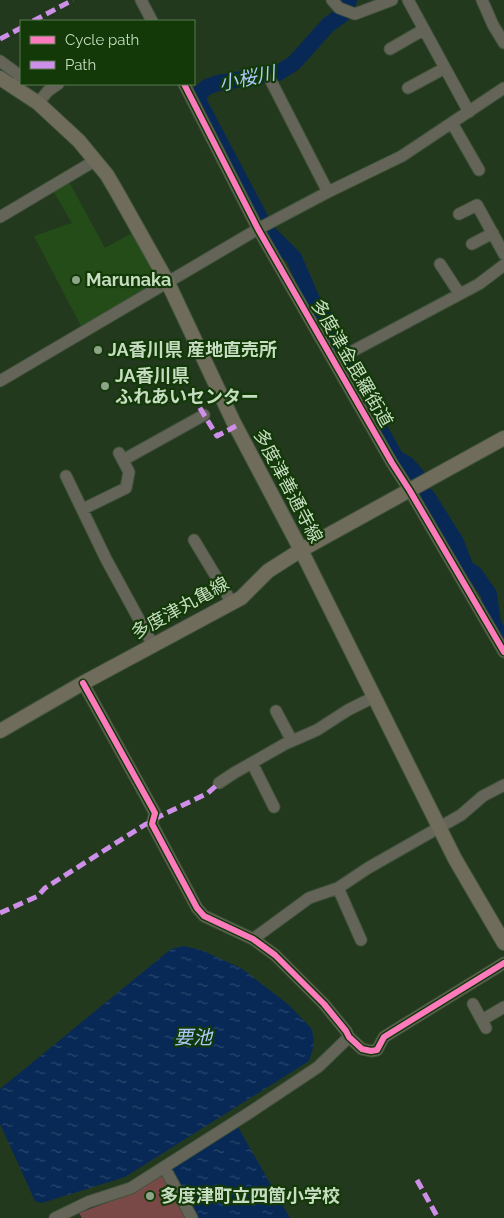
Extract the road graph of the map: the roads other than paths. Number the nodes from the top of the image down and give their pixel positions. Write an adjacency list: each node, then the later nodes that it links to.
1 (140, 0): 6 (street)
2 (392, 0): 5 (street)
3 (408, 0): 7 (street)
4 (482, 0): 8 (street)
5 (339, 7)
6 (151, 20)
7 (423, 30): 9 (street); 11 (street)
8 (504, 43)
9 (390, 49)
10 (0, 61): 18 (street)
11 (445, 68): 16 (street); 20 (street)
12 (0, 78): 18 (main road, 多度津善通寺線)
13 (271, 82): 24 (street)
14 (57, 85): 19 (street)
15 (185, 85): 27 (street, 多度津金毘羅街道)
16 (408, 88)
17 (504, 88): 20 (street)
18 (17, 89): 19 (main road, 多度津善通寺線)
19 (38, 103): 22 (main road, 多度津善通寺線)
20 (469, 112): 21 (street)
21 (452, 123): 23 (street); 24 (street)
22 (96, 160): 26 (street); 33 (main road, 多度津善通寺線)
23 (479, 170)
24 (328, 192): 27 (street)
25 (459, 214): 28 (street)
26 (0, 217)
27 (262, 227): 33 (street); 35 (street, 多度津金毘羅街道)
28 (492, 233): 29 (street); 30 (street)
29 (472, 244)
30 (504, 254)
31 (440, 264): 34 (street)
32 (504, 264): 34 (street)
33 (168, 283): 36 (street); 43 (main road, 多度津善通寺線)
34 (459, 293): 35 (street)
35 (341, 357): 40 (street, 多度津金毘羅街道)
36 (0, 381)
37 (204, 415): 41 (street)
38 (504, 438): 40 (main road, 多度津丸亀線)
39 (66, 476): 41 (street)
40 (410, 491): 43 (main road, 多度津丸亀線); 46 (street, 多度津金毘羅街道)
41 (82, 509): 45 (street)
42 (194, 540): 44 (street)
43 (301, 550): 44 (main road, 多度津丸亀線); 48 (main road, 多度津善通寺線)
44 (232, 603): 45 (main road, 多度津丸亀線)
45 (153, 645): 47 (main road, 多度津丸亀線)
46 (504, 652)
47 (83, 683): 50 (main road, 多度津丸亀線); 58 (street)
48 (374, 697): 51 (street); 56 (main road, 多度津善通寺線)
49 (276, 711): 51 (street)
50 (0, 731)
51 (292, 741): 52 (street)
52 (252, 763): 53 (street); 55 (street)
53 (219, 784)
54 (504, 785): 56 (street)
55 (274, 808)
56 (439, 828): 57 (street); 60 (main road, 多度津善通寺線)
57 (338, 888): 58 (street); 59 (street)
58 (253, 939): 64 (street)
59 (361, 940)
60 (504, 943)
61 (504, 963): 64 (street)
62 (473, 1004): 63 (street)
63 (504, 1007)
64 (349, 1037): 65 (street)
65 (164, 1167): 66 (street); 67 (street)
66 (55, 1218)
67 (192, 1218)

